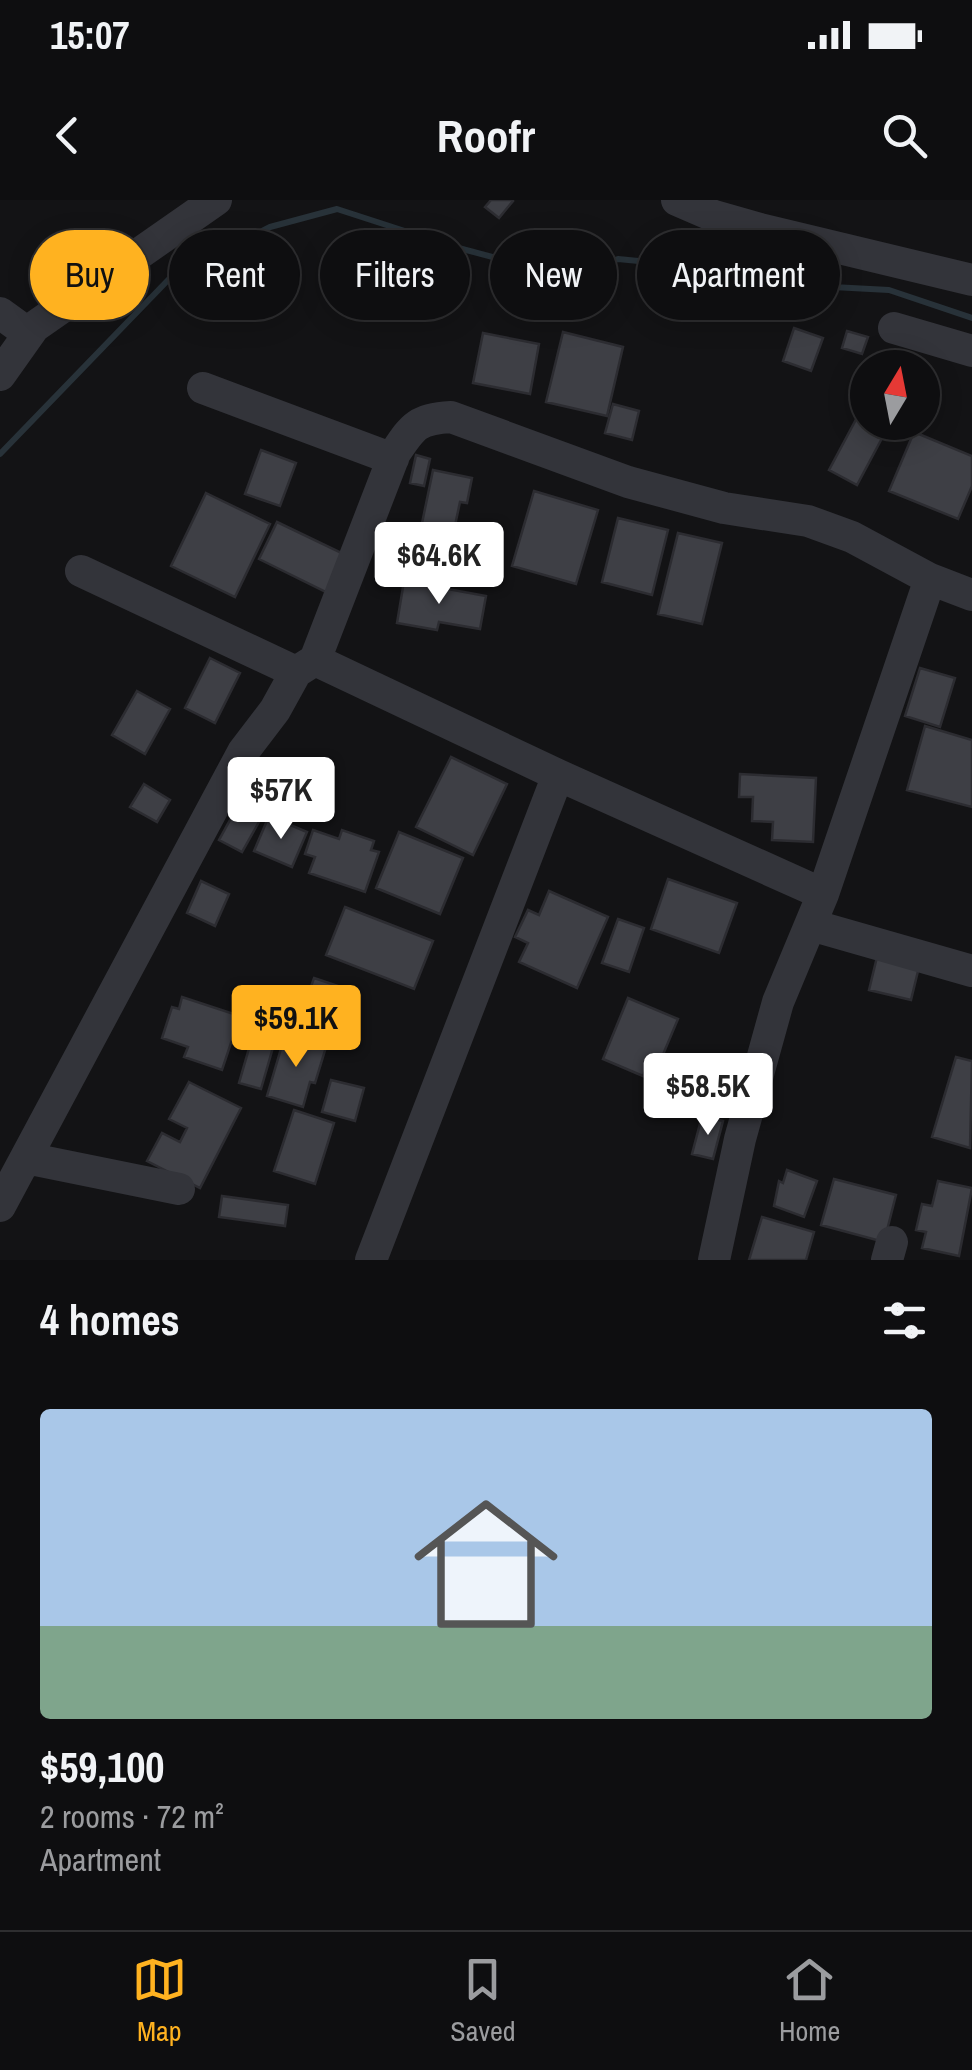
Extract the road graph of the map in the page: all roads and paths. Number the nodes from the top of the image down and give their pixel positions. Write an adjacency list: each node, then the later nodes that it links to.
1 (216, 200): 6 (street)
2 (678, 200): 3 (street)
3 (972, 280)
4 (0, 314): 6 (street)
5 (894, 328): 7 (street)
6 (29, 334): 8 (street)
7 (972, 351)
8 (0, 375)
9 (203, 388): 10 (street)
10 (393, 459): 12 (street); 14 (street)
11 (80, 572): 14 (street)
12 (930, 578): 13 (street); 16 (street)
13 (972, 595)
14 (306, 666): 15 (street); 18 (street)
15 (558, 775): 16 (street); 21 (street)
16 (817, 910): 17 (street); 22 (street)
17 (972, 971)
18 (26, 1158): 19 (street); 20 (street)
19 (179, 1189)
20 (0, 1206)
21 (372, 1260)
22 (714, 1260)

